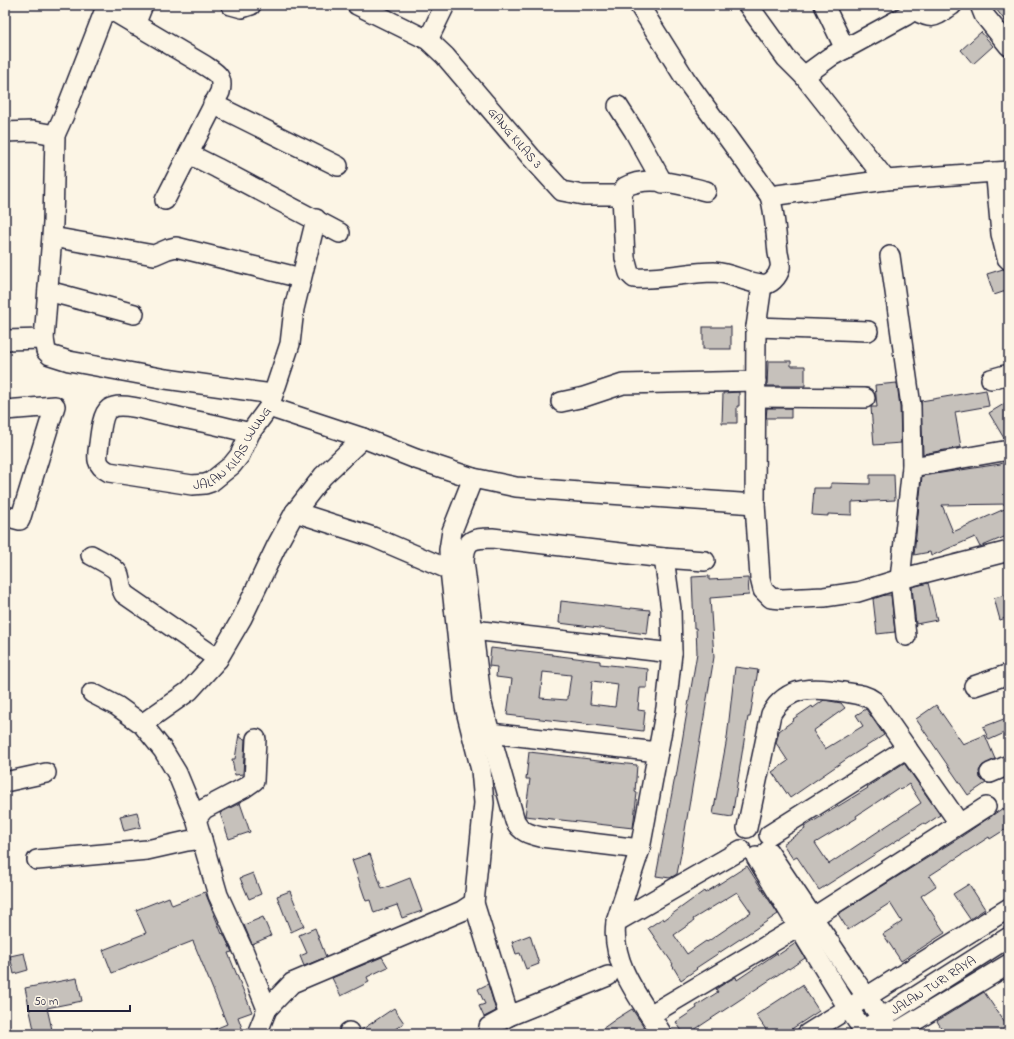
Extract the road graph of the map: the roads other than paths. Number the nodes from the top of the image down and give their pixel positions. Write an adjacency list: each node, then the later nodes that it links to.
1 (143, 5): 13 (street)
2 (230, 5): 3 (street)
3 (251, 5)
4 (357, 5): 14 (street, GANG KILAS 3)
5 (445, 5): 14 (street)
6 (639, 5): 29 (street)
7 (748, 5): 17 (street)
8 (824, 5): 16 (street)
9 (952, 5): 12 (street)
10 (980, 5): 15 (street)
11 (104, 6): 13 (street); 21 (street)
12 (915, 8): 16 (street)
13 (135, 25): 18 (street)
14 (428, 40): 28 (street, GANG KILAS 3)
15 (1009, 46)
16 (845, 49): 17 (street)
17 (804, 76): 25 (street)
18 (213, 104): 22 (street); 23 (street)
19 (618, 106): 26 (street)
20 (5, 132): 21 (street)
21 (55, 135): 33 (street)
22 (189, 154): 30 (street); 31 (street)
23 (338, 166)
24 (1002, 172): 25 (street); 35 (street)
25 (886, 180): 29 (street)
26 (663, 183): 27 (street); 28 (street)
27 (706, 191)
28 (622, 195): 37 (street)
29 (770, 196): 37 (street)
30 (165, 200)
31 (316, 219): 32 (street); 36 (street)
32 (340, 233)
33 (52, 237): 36 (street); 38 (street)
34 (890, 256): 52 (street)
35 (1009, 260)
36 (301, 278): 46 (street)
37 (762, 285): 40 (street)
38 (48, 291): 39 (street); 42 (street)
39 (134, 314)
40 (756, 327): 41 (street); 44 (street)
41 (868, 331)
42 (44, 339): 43 (street); 46 (street)
43 (5, 340)
44 (756, 389): 45 (street); 47 (street); 54 (street)
45 (865, 398)
46 (270, 400): 49 (street, JALAN KILAS UJUNG); 50 (street, JALAN KILAS UJUNG)
47 (561, 402)
48 (5, 410): 56 (street)
49 (250, 433): 49 (street, JALAN KILAS UJUNG)
50 (363, 438): 53 (street, JALAN KILAS UJUNG); 55 (street)
51 (1009, 450): 52 (street)
52 (912, 467): 62 (street)
53 (473, 478): 54 (street, JALAN KILAS UJUNG); 61 (street)
54 (755, 504): 62 (street)
55 (295, 512): 61 (street); 66 (street)
56 (5, 516)
57 (1009, 551): 62 (street)
58 (91, 555): 66 (street)
59 (664, 558): 60 (street); 63 (street); 65 (street)
60 (705, 561)
61 (450, 570): 86 (street)
62 (900, 579): 64 (street)
63 (473, 630): 65 (street); 71 (street)
64 (906, 636)
65 (672, 653): 74 (street)
66 (218, 659): 70 (street)
67 (1009, 674): 68 (street)
68 (974, 686)
69 (92, 693): 70 (street)
70 (142, 724): 80 (street)
71 (490, 733): 74 (street); 84 (street)
72 (256, 739): 80 (street)
73 (907, 748): 81 (street); 83 (street); 83 (street)
74 (658, 752): 84 (street)
75 (1009, 765): 77 (street)
76 (46, 773): 78 (street)
77 (990, 773)
78 (5, 782)
79 (986, 807): 81 (street)
80 (196, 819): 82 (street)
81 (959, 823): 89 (street)
82 (202, 839): 85 (street); 95 (street)
83 (758, 848): 88 (street); 89 (street)
84 (640, 849): 88 (street)
85 (37, 860)
86 (474, 903): 95 (street); 97 (street)
87 (1009, 908): 93 (street)
88 (616, 922): 96 (street)
89 (805, 922): 93 (street); 94 (street); 96 (street)
90 (1009, 937): 98 (street, JALAN TURI RAYA)
91 (1009, 964): 104 (street)
92 (608, 976): 97 (street)
93 (867, 996): 94 (street); 98 (street)
94 (848, 1008): 99 (street); 103 (street)
95 (266, 1009): 100 (street)
96 (650, 1015): 102 (street)
97 (509, 1016): 101 (street)
98 (882, 1018): 99 (street, JALAN TURI RAYA); 104 (street)
99 (862, 1033)
100 (257, 1034)
101 (488, 1034)
102 (662, 1034)
103 (807, 1034)
104 (893, 1034)

